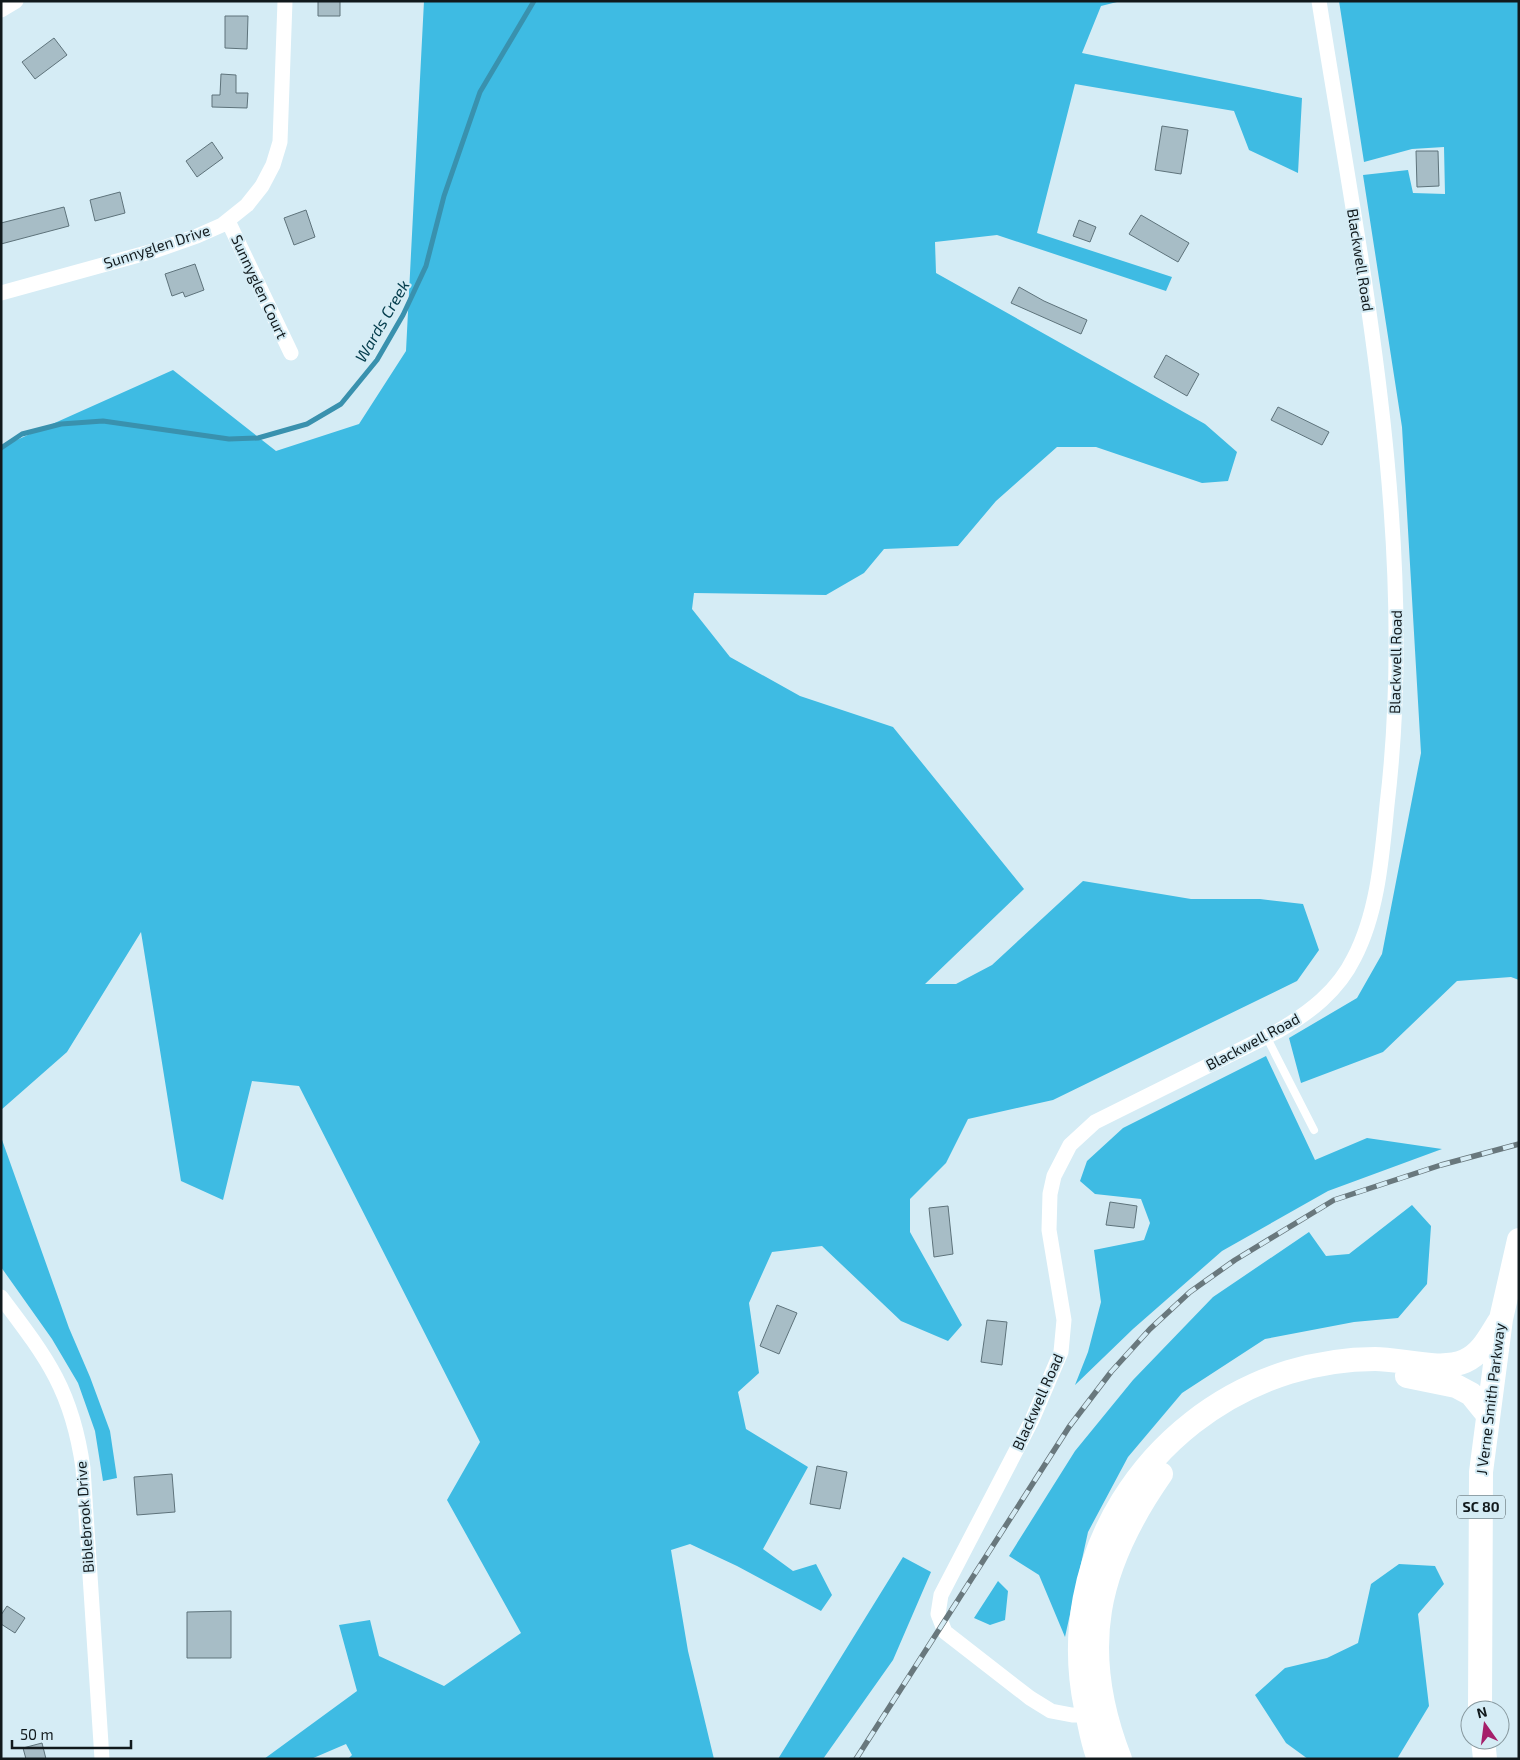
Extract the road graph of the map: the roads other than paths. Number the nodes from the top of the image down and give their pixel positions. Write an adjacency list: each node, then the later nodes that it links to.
1 (16, 1): 4 (street)
2 (285, 1): 5 (street, Sunnyglen Drive)
3 (1319, 1): 8 (street, Blackwell Road)
4 (1, 10)
5 (228, 221): 6 (street, Sunnyglen Drive); 7 (street, Sunnyglen Court)
6 (1, 294)
7 (291, 353)
8 (1266, 1036): 9 (lane); 15 (street, Blackwell Road)
9 (1314, 1130)
10 (1516, 1248): 12 (main road, J Verne Smith Parkway / SC 80)
11 (1, 1297): 16 (street, Biblebrook Drive)
12 (1501, 1319): 13 (main road, J Verne Smith Parkway / SC 80); 15 (main road)
13 (1488, 1415): 14 (main road, J Verne Smith Parkway / SC 80); 15 (main road)
14 (1480, 1700)
15 (1097, 1714): 17 (main road); 18 (main road)
16 (102, 1759)
17 (1099, 1759)
18 (1120, 1759)

